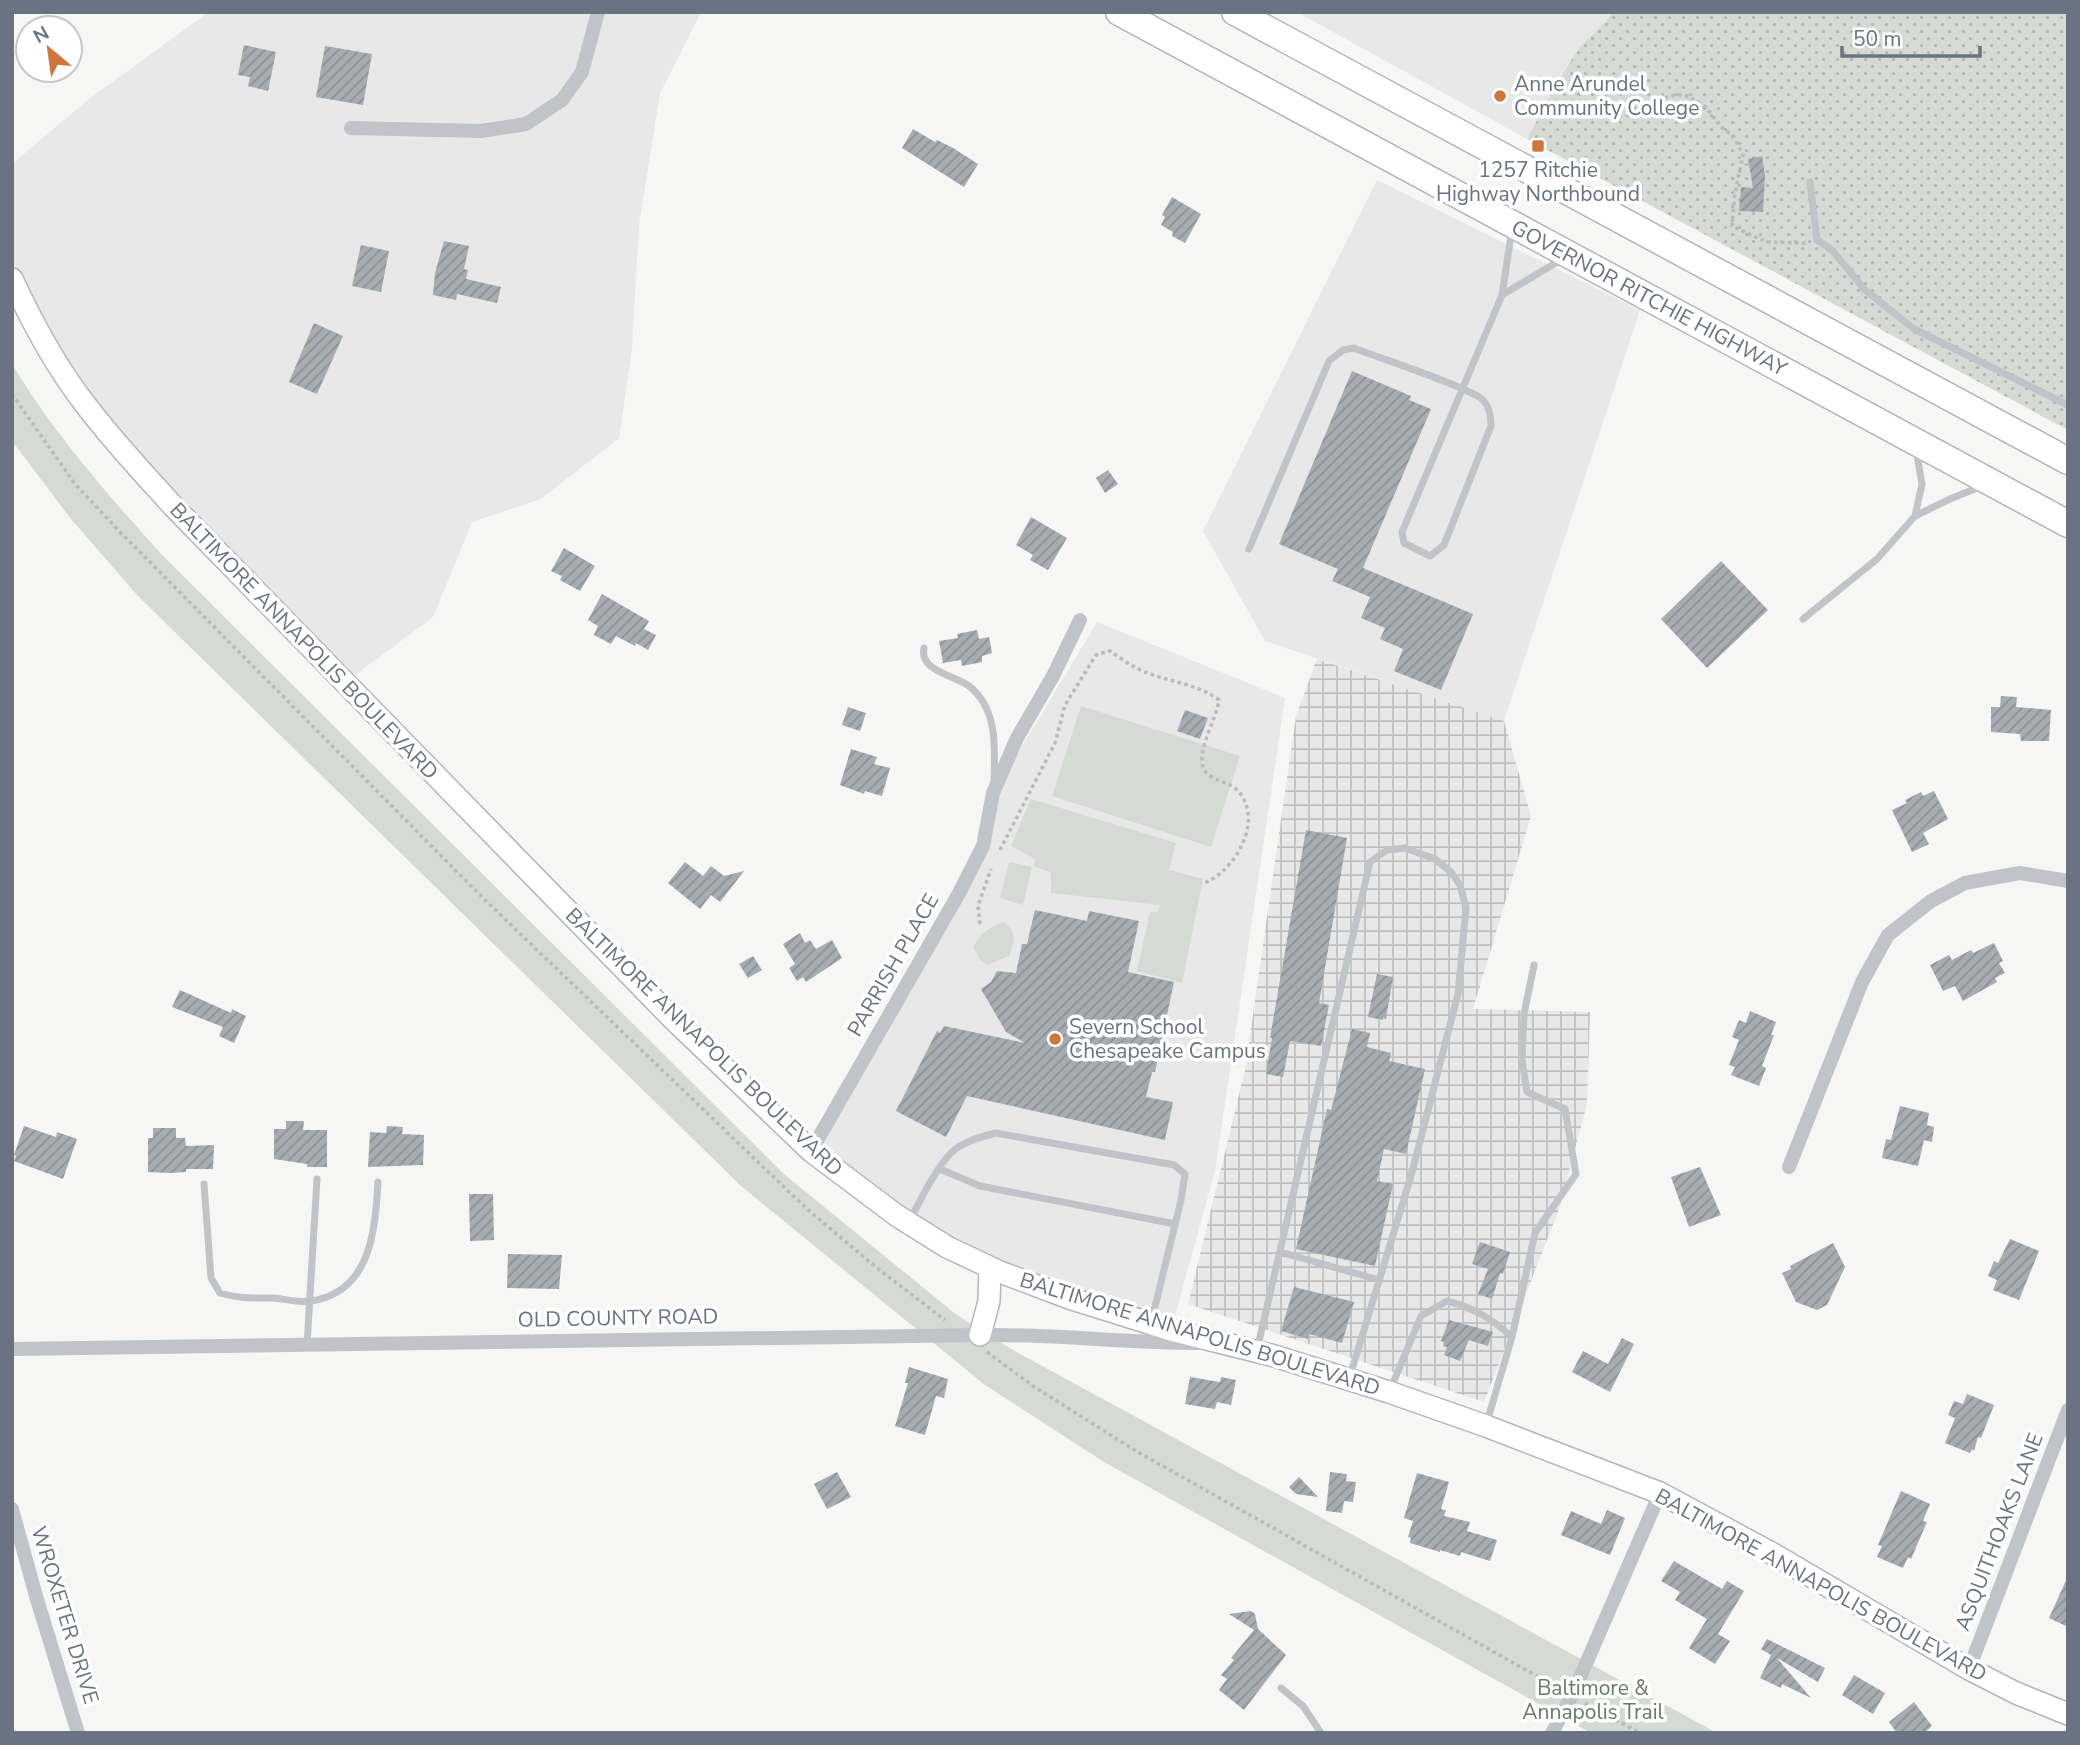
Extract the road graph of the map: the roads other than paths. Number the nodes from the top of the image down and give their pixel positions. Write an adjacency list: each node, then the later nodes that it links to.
1 (598, 12): 4 (street)
2 (1118, 12): 6 (highway, GOVERNOR RITCHIE HIGHWAY)
3 (1235, 12): 13 (highway)
4 (351, 128)
5 (1810, 182): 11 (lane)
6 (1513, 225): 7 (highway, GOVERNOR RITCHIE HIGHWAY); 9 (lane)
7 (1569, 255): 9 (lane); 12 (highway, GOVERNOR RITCHIE HIGHWAY)
8 (12, 279): 24 (street, BALTIMORE ANNAPOLIS BOULEVARD)
9 (1502, 295): 10 (lane)
10 (1461, 389): 10 (lane); 17 (lane)
11 (2068, 405)
12 (1915, 441): 14 (highway, GOVERNOR RITCHIE HIGHWAY); 15 (lane)
13 (2068, 461)
14 (1992, 483): 15 (lane); 16 (highway, GOVERNOR RITCHIE HIGHWAY)
15 (1915, 516): 18 (lane)
16 (2068, 524)
17 (1249, 549)
18 (1803, 619)
19 (1080, 620): 21 (street, PARRISH PLACE)
20 (924, 648): 21 (lane)
21 (993, 793): 24 (street, PARRISH PLACE)
22 (2068, 881): 25 (street)
23 (1534, 965): 37 (lane)
24 (811, 1151): 30 (street, BALTIMORE ANNAPOLIS BOULEVARD)
25 (1789, 1167)
26 (940, 1169): 30 (lane); 31 (lane); 31 (lane)
27 (317, 1179): 35 (lane)
28 (378, 1182): 35 (lane)
29 (204, 1184): 35 (lane)
30 (909, 1223): 33 (street, BALTIMORE ANNAPOLIS BOULEVARD)
31 (1175, 1224): 36 (lane)
32 (1280, 1252): 34 (lane); 34 (lane); 42 (lane)
33 (990, 1268): 36 (street, BALTIMORE ANNAPOLIS BOULEVARD); 38 (street)
34 (1379, 1280): 43 (lane)
35 (309, 1301): 40 (lane)
36 (1150, 1323): 39 (street, BALTIMORE ANNAPOLIS BOULEVARD)
37 (1512, 1337): 44 (lane); 46 (lane)
38 (983, 1343): 39 (street, OLD COUNTY ROAD); 40 (street, OLD COUNTY ROAD)
39 (1225, 1343): 42 (street, BALTIMORE ANNAPOLIS BOULEVARD)
40 (307, 1345): 41 (street, OLD COUNTY ROAD)
41 (12, 1349)
42 (1257, 1352): 43 (street, BALTIMORE ANNAPOLIS BOULEVARD)
43 (1349, 1379): 44 (street, BALTIMORE ANNAPOLIS BOULEVARD)
44 (1389, 1392): 46 (street, BALTIMORE ANNAPOLIS BOULEVARD)
45 (2068, 1410): 49 (street, ASQUITHOAKS LANE)
46 (1486, 1426): 47 (street, BALTIMORE ANNAPOLIS BOULEVARD)
47 (1660, 1493): 49 (street, BALTIMORE ANNAPOLIS BOULEVARD); 54 (street)
48 (12, 1509): 52 (street, WROXETER DRIVE)
49 (1969, 1668): 51 (street, BALTIMORE ANNAPOLIS BOULEVARD)
50 (1281, 1688): 53 (lane)
51 (2068, 1714)
52 (78, 1733)
53 (1321, 1733)
54 (1552, 1733)

